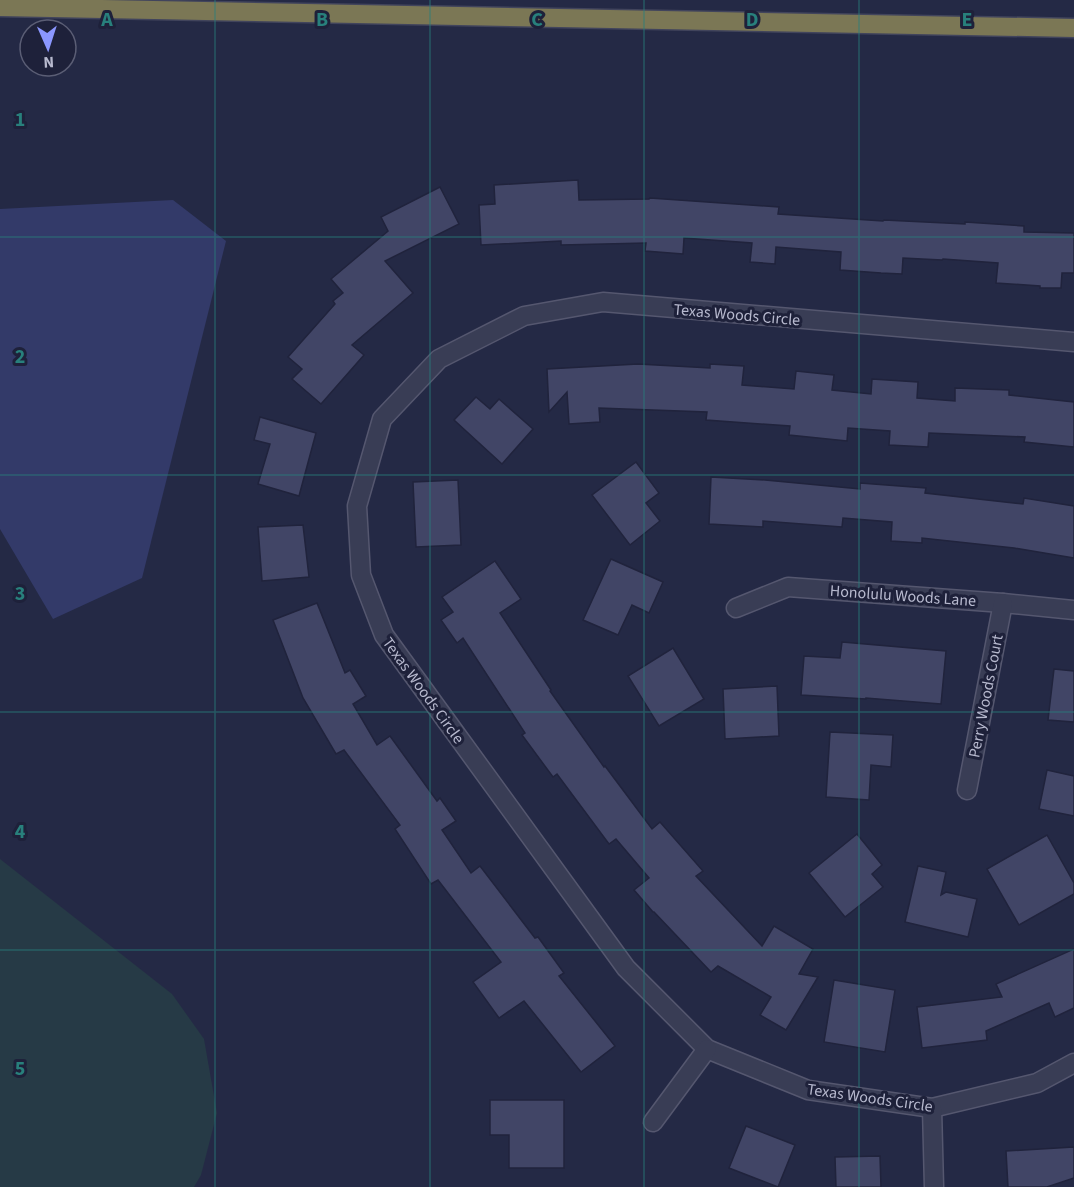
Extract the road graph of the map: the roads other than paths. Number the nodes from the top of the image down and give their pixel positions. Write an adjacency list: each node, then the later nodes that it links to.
1 (0, 7): 2 (highway)
2 (1074, 28)
3 (1074, 342): 8 (street, Texas Woods Circle)
4 (1003, 603): 5 (street, Honolulu Woods Lane); 6 (street, Honolulu Woods Lane); 7 (street, Perry Woods Court)
5 (736, 608)
6 (1074, 610)
7 (967, 790)
8 (707, 1049): 10 (street, Texas Woods Circle); 11 (street)
9 (1074, 1063): 10 (street, Texas Woods Circle)
10 (932, 1108): 12 (street)
11 (653, 1122)
12 (934, 1187)

